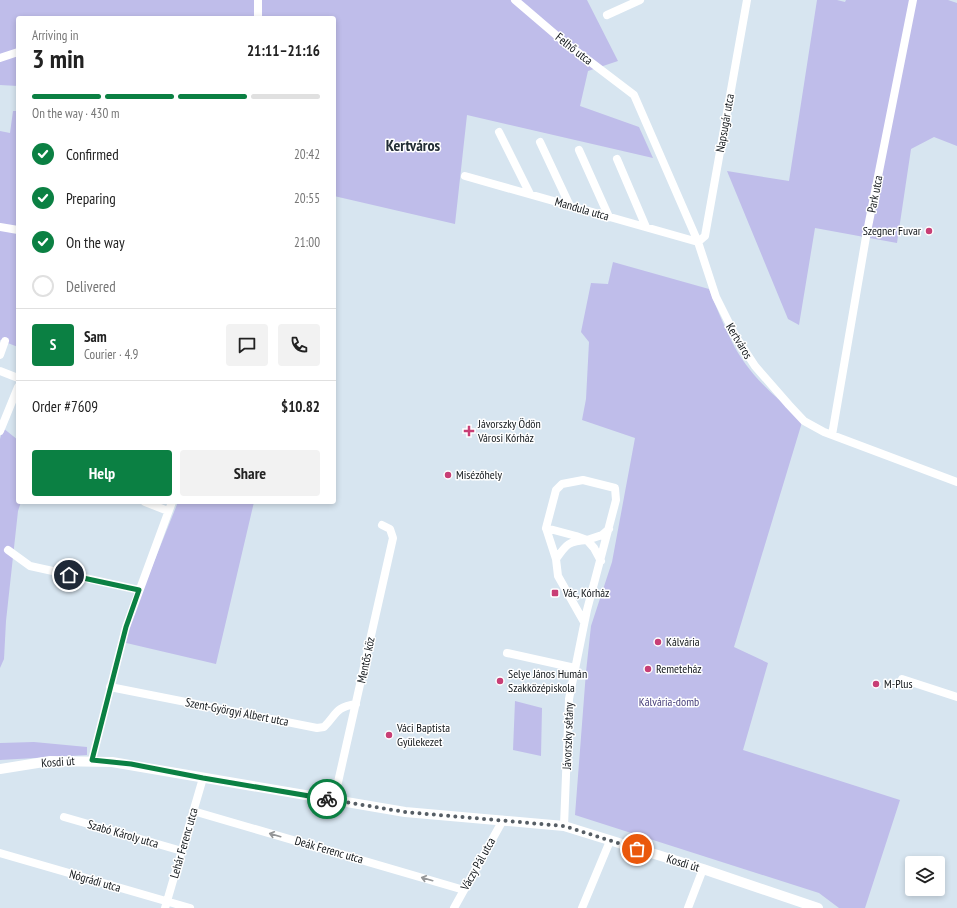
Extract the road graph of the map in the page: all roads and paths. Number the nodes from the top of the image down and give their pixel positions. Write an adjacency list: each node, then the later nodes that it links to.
1 (258, 0): 7 (street)
2 (515, 0): 10 (street, Felhő utca)
3 (640, 0): 6 (street)
4 (746, 0): 22 (street, Napsugár utca)
5 (914, 0): 29 (street, Park utca)
6 (606, 15)
7 (258, 16)
8 (16, 53): 9 (street)
9 (0, 58)
10 (634, 95): 22 (street, Kertváros)
11 (499, 132): 16 (street)
12 (540, 142): 17 (street)
13 (579, 150): 18 (street)
14 (617, 159): 20 (street)
15 (465, 176): 16 (street, Mandula utca)
16 (530, 194): 17 (street, Mandula utca)
17 (570, 206): 18 (street, Mandula utca)
18 (610, 217): 20 (street, Mandula utca)
19 (0, 227): 21 (street)
20 (646, 227): 22 (street, Mandula utca)
21 (16, 230)
22 (698, 242): 29 (street, Kertváros)
23 (5, 341): 24 (street)
24 (0, 355)
25 (0, 371): 26 (street)
26 (16, 377)
27 (16, 391): 28 (street)
28 (0, 431)
29 (832, 435): 30 (street, Kertváros)
30 (957, 482)
31 (150, 504): 33 (street)
32 (171, 504): 33 (street)
33 (168, 511): 41 (street)
34 (382, 525): 48 (street, Mentős köz)
35 (546, 528): 36 (street); 37 (street); 39 (street)
36 (609, 528): 37 (street); 40 (street, Jávorszky sétány)
37 (587, 540): 39 (street); 40 (street)
38 (8, 550): 41 (street)
39 (556, 559): 42 (street)
40 (601, 561): 42 (street, Jávorszky sétány)
41 (139, 590): 46 (street)
42 (584, 622): 44 (street, Jávorszky sétány)
43 (507, 653): 44 (street)
44 (575, 668): 56 (street, Jávorszky sétány)
45 (902, 679): 47 (street)
46 (110, 687): 48 (street, Szent-Györgyi Albert utca); 49 (street)
47 (957, 697)
48 (356, 704): 52 (street, Mentős köz)
49 (92, 760): 50 (street, Kosdi út); 51 (street, Kosdi út)
50 (0, 769)
51 (203, 778): 52 (street, Kosdi út); 53 (street, Lehár Ferenc utca)
52 (334, 800): 55 (street, Kosdi út)
53 (193, 811): 58 (street, Lehár Ferenc utca); 61 (street, Deák Ferenc utca, one-way to 53)
54 (64, 817): 58 (street, Szabó Károly utca)
55 (503, 820): 56 (street, Kosdi út); 61 (street, Váczy Pál utca)
56 (564, 826): 57 (street, Kosdi út)
57 (610, 840): 60 (street, Kosdi út); 65 (street)
58 (182, 851): 62 (street, Lehár Ferenc utca)
59 (0, 853): 62 (street, Nógrádi utca)
60 (703, 869): 66 (street); 67 (street, Kosdi út)
61 (464, 890): 64 (street, Váczy Pál utca)
62 (166, 905): 63 (street, Nógrádi utca)
63 (190, 908)
64 (454, 908)
65 (582, 908)
66 (688, 908)
67 (818, 908)

